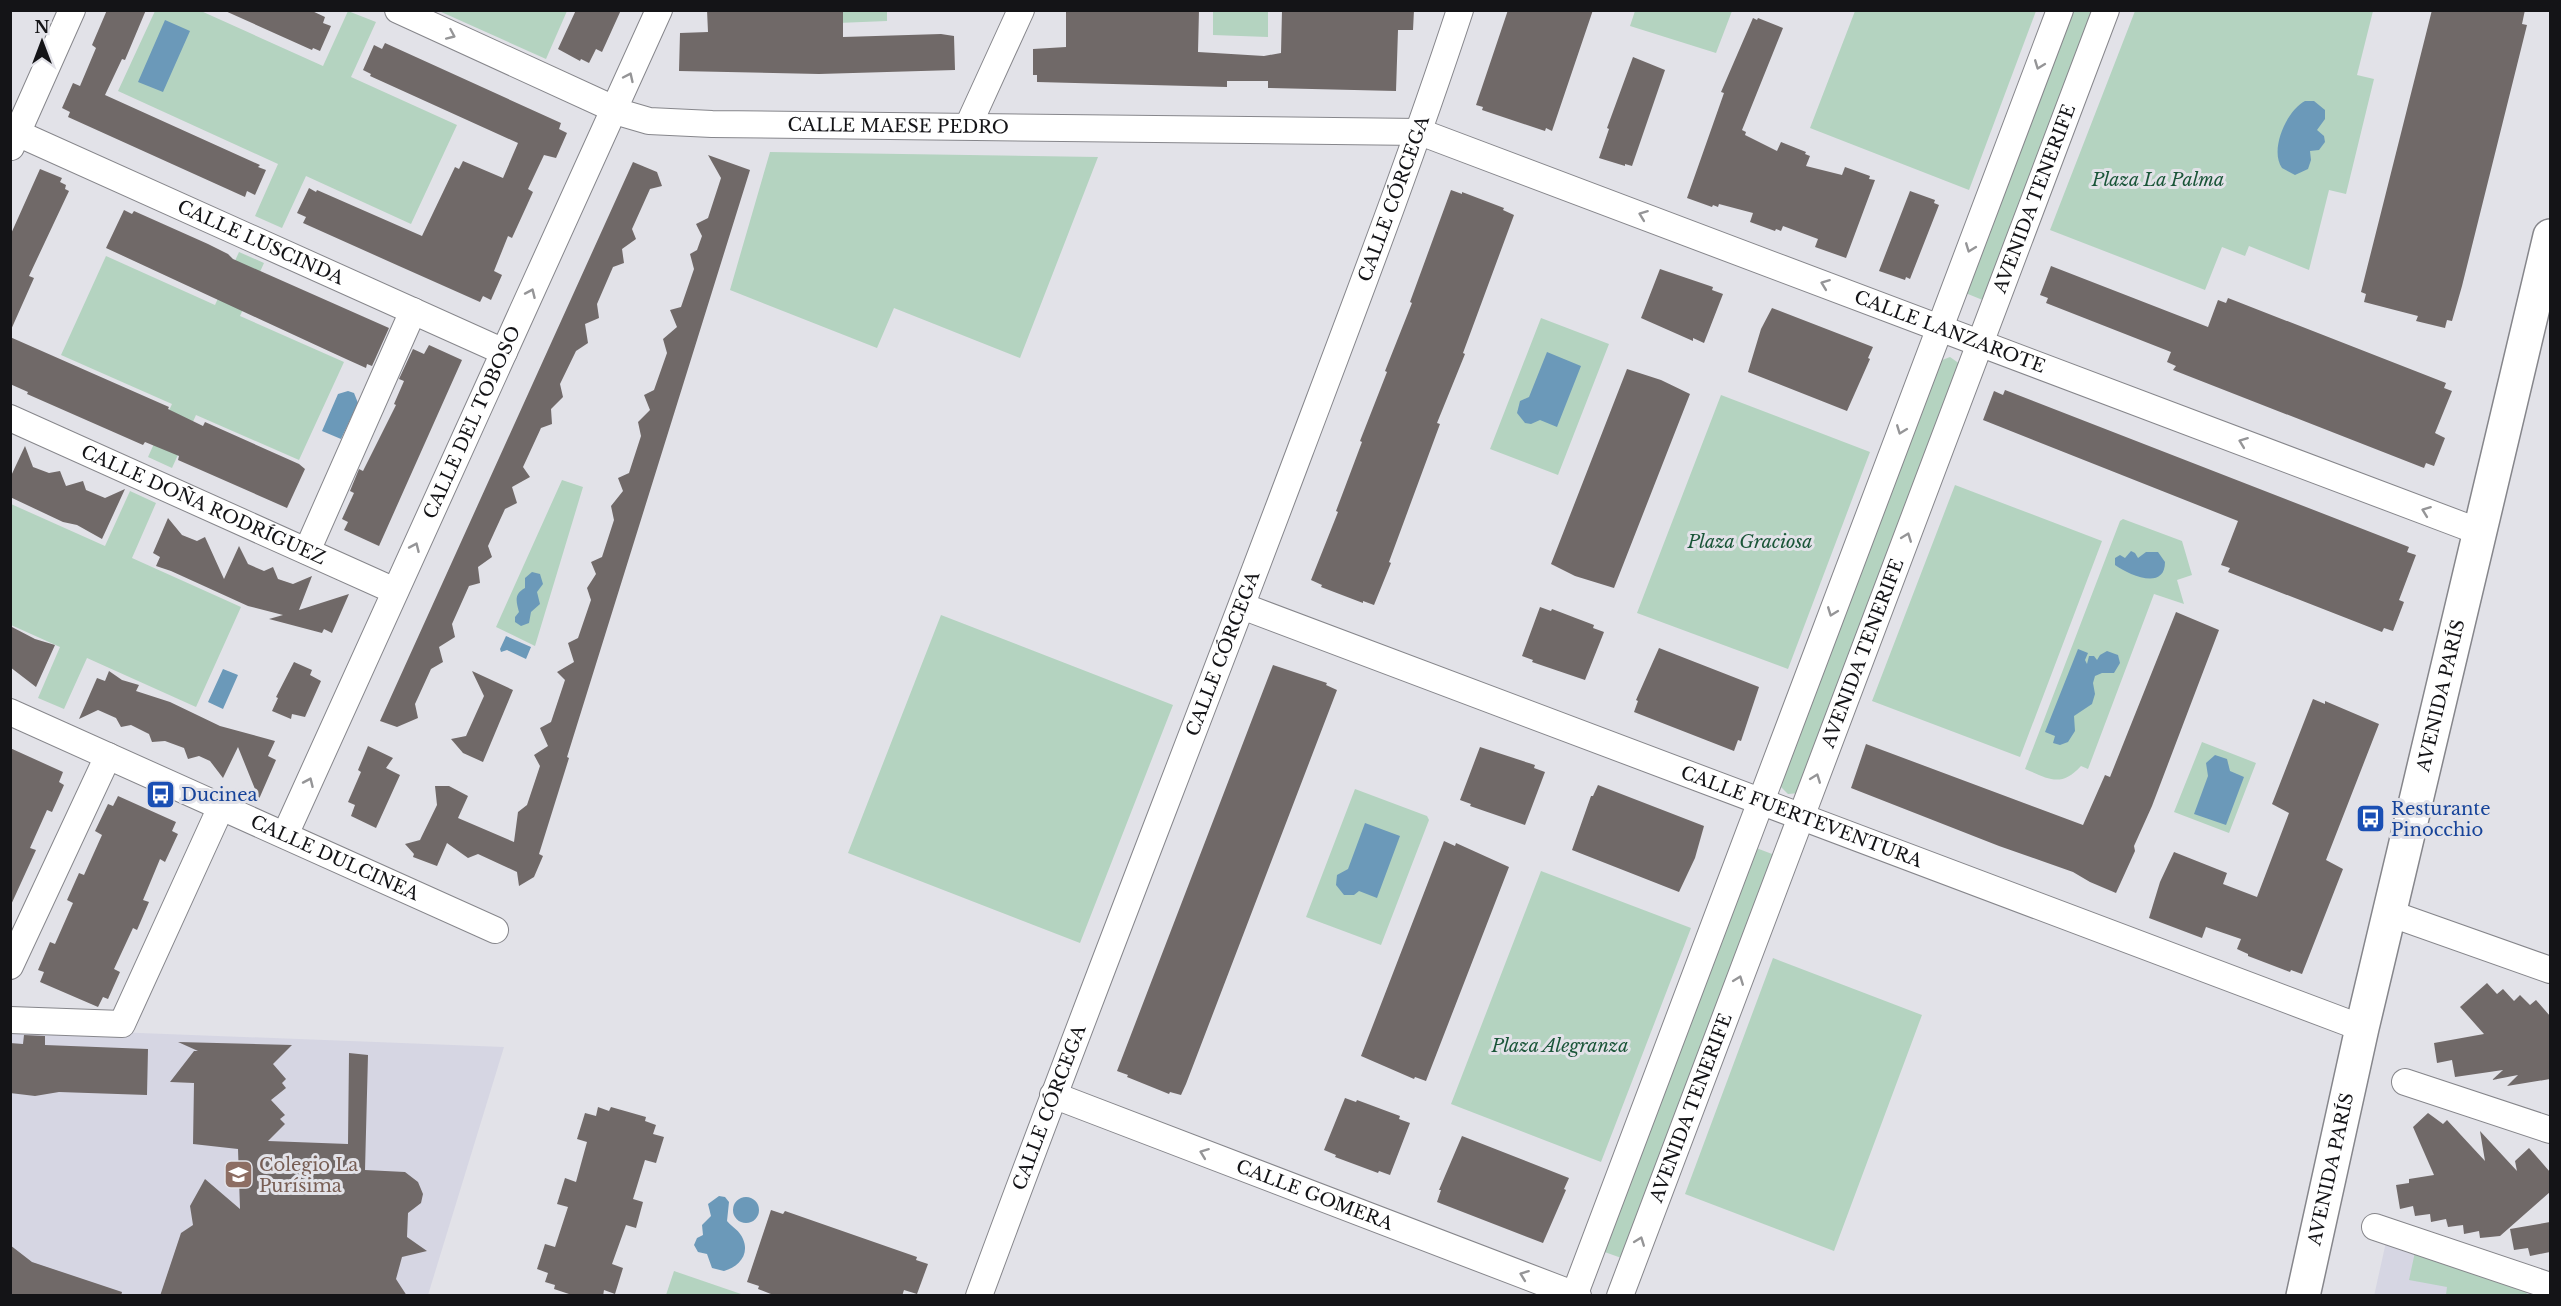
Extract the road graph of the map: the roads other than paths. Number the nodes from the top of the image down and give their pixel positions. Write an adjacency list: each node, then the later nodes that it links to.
1 (72, 10): 11 (street)
2 (398, 10): 8 (street, CALLE MAESE PEDRO, one-way to 8)
3 (659, 10): 8 (street, CALLE DEL TOBOSO, one-way to 3)
4 (1021, 10): 9 (street)
5 (1460, 10): 10 (street, CALLE CÓRCEGA)
6 (2060, 10): 14 (street, one-way to 14)
7 (2106, 10): 15 (street, AVENIDA TENERIFE)
8 (614, 109): 9 (street, CALLE MAESE PEDRO); 16 (street, CALLE DEL TOBOSO, one-way to 8)
9 (968, 126): 10 (street, CALLE MAESE PEDRO)
10 (1420, 132): 14 (street, CALLE LANZAROTE, one-way to 10); 21 (street, CALLE CÓRCEGA)
11 (14, 140): 13 (street, CALLE LUSCINDA)
12 (2550, 236): 18 (main road, AVENIDA PARÍS)
13 (413, 311): 16 (street, CALLE LUSCINDA); 19 (street)
14 (1940, 327): 15 (street, CALLE LANZAROTE); 24 (street, one-way to 24)
15 (1981, 342): 18 (street, CALLE LANZAROTE, one-way to 15); 26 (street, AVENIDA TENERIFE, one-way to 15)
16 (504, 352): 20 (street, CALLE DEL TOBOSO, one-way to 16)
17 (10, 418): 19 (street, CALLE DOÑA RODRÍGUEZ)
18 (2480, 532): 28 (main road, AVENIDA PARÍS)
19 (307, 551): 20 (street, CALLE DOÑA RODRÍGUEZ)
20 (395, 591): 27 (street, CALLE DEL TOBOSO, one-way to 20)
21 (1242, 606): 24 (street, CALLE FUERTEVENTURA); 35 (street, CALLE CÓRCEGA)
22 (10, 712): 23 (street, CALLE DULCINEA)
23 (108, 756): 25 (street, CALLE DULCINEA); 30 (street)
24 (1761, 801): 26 (street, CALLE FUERTEVENTURA); 39 (street)
25 (221, 807): 27 (street, CALLE DULCINEA); 32 (street)
26 (1801, 817): 33 (street, CALLE FUERTEVENTURA); 41 (street, AVENIDA TENERIFE, one-way to 26)
27 (285, 835): 29 (street, CALLE DULCINEA)
28 (2389, 913): 31 (street); 33 (main road, AVENIDA PARÍS)
29 (495, 930)
30 (10, 966)
31 (2550, 970)
32 (10, 1020)
33 (2362, 1028): 42 (main road, AVENIDA PARÍS)
34 (2405, 1082): 36 (street)
35 (1053, 1095): 39 (street, CALLE GOMERA, one-way to 35); 40 (street, CALLE CÓRCEGA)
36 (2550, 1130)
37 (2374, 1227): 38 (street)
38 (2550, 1286)
39 (1575, 1295)
40 (979, 1296)
41 (1620, 1296)
42 (2303, 1296)

